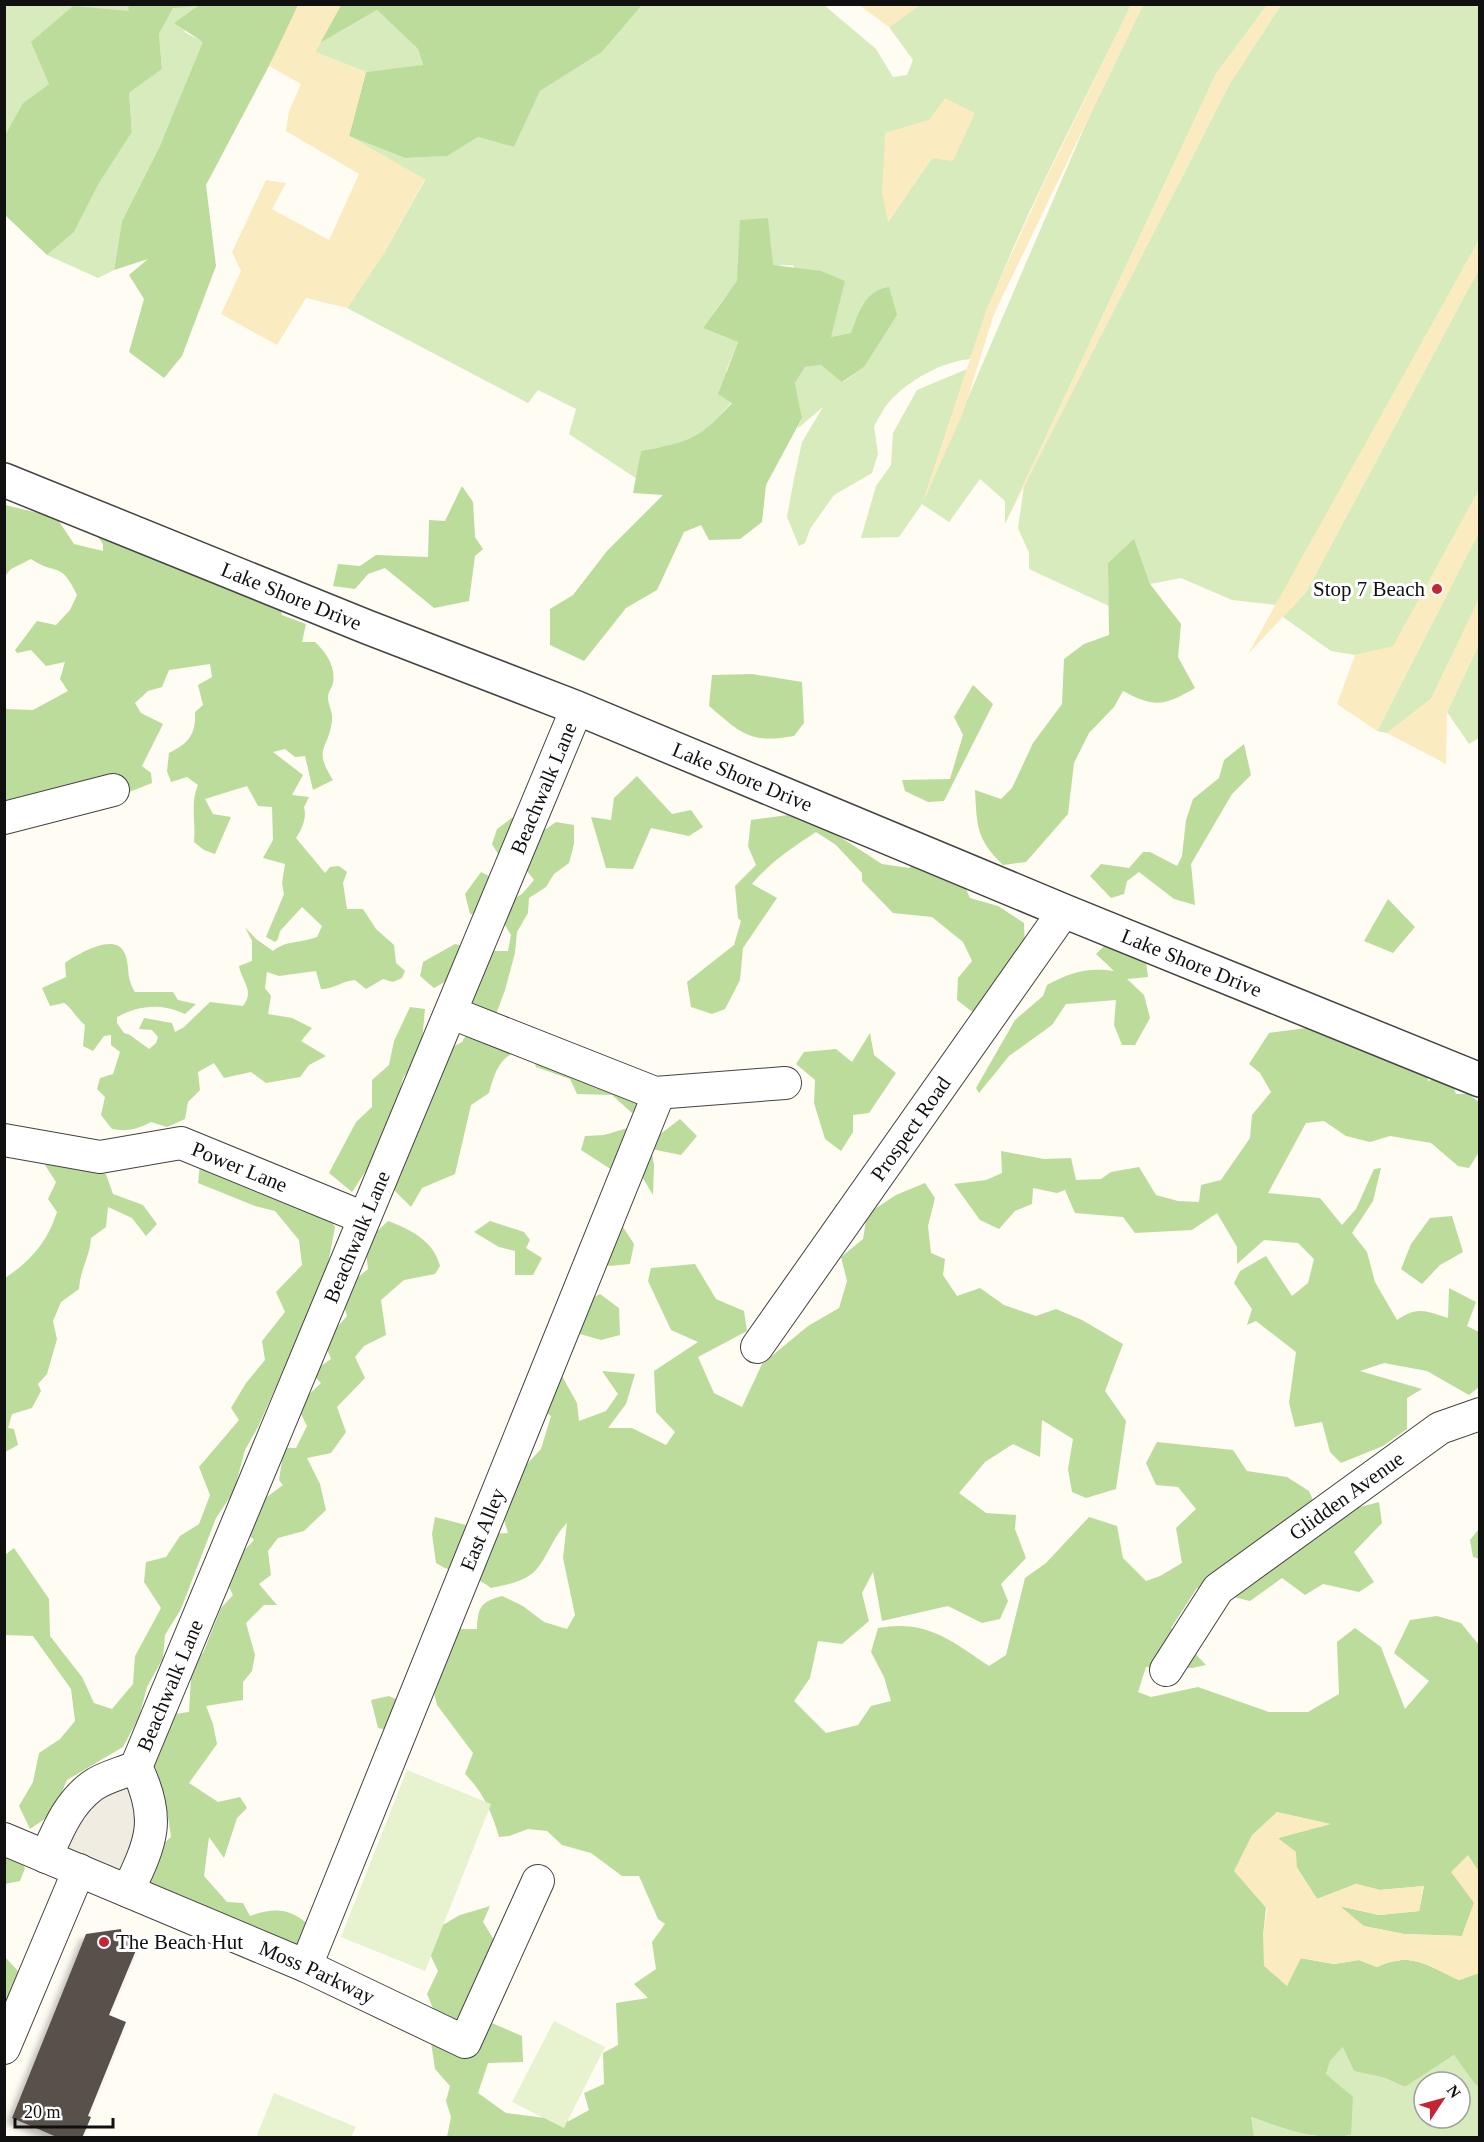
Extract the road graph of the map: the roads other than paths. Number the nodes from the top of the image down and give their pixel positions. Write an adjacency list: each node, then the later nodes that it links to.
1 (4, 480): 2 (street, Lake Shore Drive)
2 (578, 708): 5 (street, Lake Shore Drive); 6 (street, Beachwalk Lane)
3 (113, 790): 4 (street)
4 (4, 818)
5 (1064, 911): 7 (street, Lake Shore Drive); 12 (street, Prospect Road)
6 (452, 1013): 9 (street); 11 (street, Beachwalk Lane)
7 (1479, 1080)
8 (785, 1083): 9 (street)
9 (660, 1093): 21 (street, East Alley)
10 (4, 1140): 11 (street, Power Lane)
11 (364, 1218): 15 (street, Beachwalk Lane)
12 (757, 1347)
13 (1479, 1414): 14 (street, Glidden Avenue)
14 (1166, 1670)
15 (136, 1767): 17 (street, Beachwalk Lane); 20 (street, Beachwalk Lane)
16 (4, 1839): 17 (street, Moss Parkway)
17 (46, 1857): 18 (street, Moss Parkway)
18 (79, 1870): 20 (street, Moss Parkway); 22 (street)
19 (538, 1881): 21 (street, Moss Parkway)
20 (128, 1891): 21 (street, Moss Parkway)
21 (306, 1966)
22 (4, 2048)

